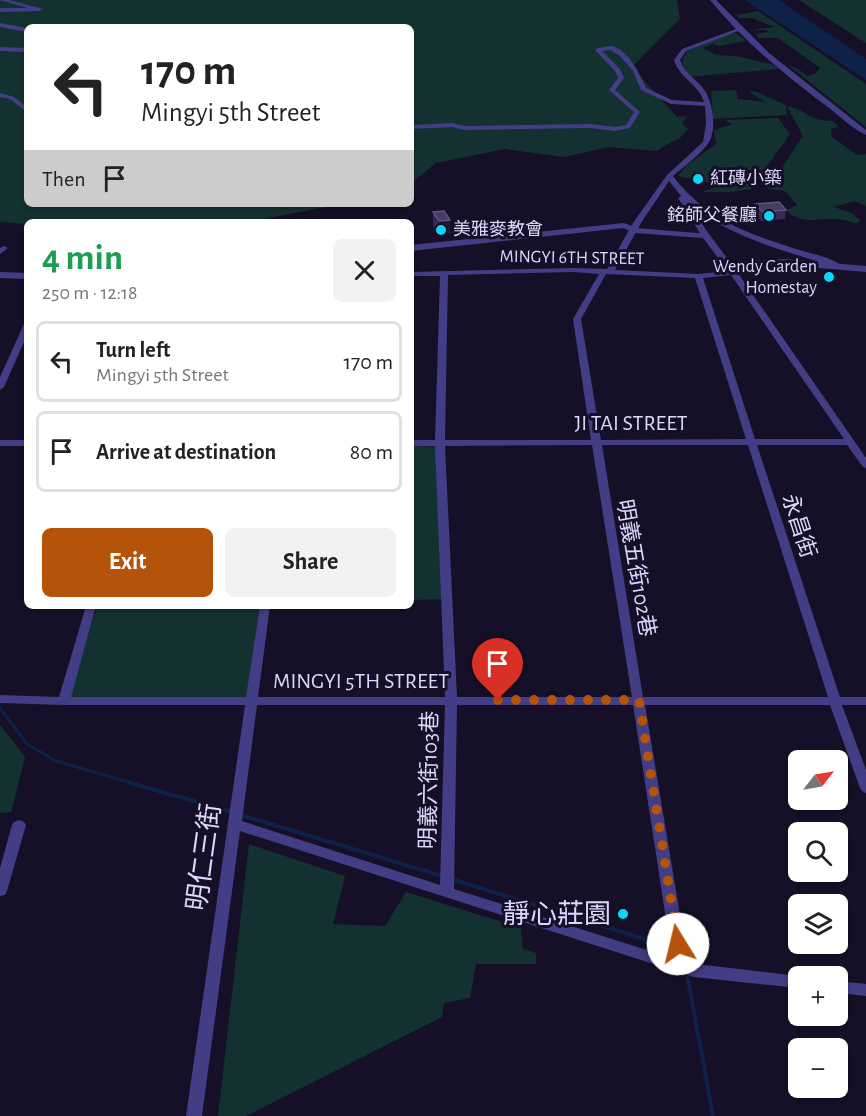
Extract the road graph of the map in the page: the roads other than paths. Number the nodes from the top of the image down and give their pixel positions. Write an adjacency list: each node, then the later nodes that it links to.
1 (3, 0): 3 (street)
2 (713, 0): 6 (street)
3 (0, 10)
4 (0, 25): 5 (street)
5 (24, 29)
6 (738, 30): 10 (street); 13 (street)
7 (0, 49): 8 (street)
8 (24, 50)
9 (0, 95): 11 (street)
10 (707, 104): 12 (street); 14 (street, 明義五街102巷)
11 (24, 108)
12 (414, 127)
13 (866, 133)
14 (669, 176): 15 (street); 16 (street, 明義五街102巷)
15 (679, 194): 17 (street); 19 (street)
16 (635, 230): 17 (street); 18 (street); 22 (street, 明義五街102巷)
17 (706, 236): 20 (street)
18 (414, 248)
19 (837, 265): 20 (street); 21 (street)
20 (730, 269): 27 (street, MINGYI 6TH STREET); 32 (street)
21 (866, 269)
22 (607, 271): 23 (street, MINGYI 6TH STREET); 27 (street, MINGYI 6TH STREET); 31 (street, 明義五街102巷)
23 (444, 273): 24 (street, MINGYI 6TH STREET); 35 (street, 明義六街103巷)
24 (414, 274)
25 (0, 275): 26 (street)
26 (24, 276)
27 (698, 276): 36 (street, 永昌街)
28 (22, 347): 29 (street)
29 (0, 387)
30 (414, 442): 35 (street, JI TAI STREET)
31 (595, 442): 35 (street, JI TAI STREET); 36 (street, JI TAI STREET); 42 (street, 明義五街102巷)
32 (850, 442): 36 (street, JI TAI STREET); 37 (street)
33 (0, 443): 34 (street)
34 (24, 443)
35 (440, 443): 41 (street, 明義六街103巷)
36 (752, 443): 45 (street, 永昌街)
37 (866, 465)
38 (91, 609): 43 (street)
39 (266, 609): 44 (street, 明仁三街)
40 (0, 699): 43 (street, MINGYI 5TH STREET)
41 (451, 700): 42 (street, MINGYI 5TH STREET); 44 (street, MINGYI 5TH STREET); 51 (street, 明義六街103巷)
42 (639, 700): 45 (street, MINGYI 5TH STREET); 52 (street, 明義五街102巷)
43 (64, 701): 44 (street, MINGYI 5TH STREET)
44 (252, 701): 48 (street, 明仁三街)
45 (835, 701): 46 (street, MINGYI 5TH STREET); 47 (street, 永昌街)
46 (866, 701)
47 (866, 788)
48 (235, 817): 51 (street); 56 (street, 明仁三街)
49 (19, 825): 50 (street)
50 (0, 891)
51 (447, 891): 52 (street)
52 (681, 967): 53 (street)
53 (788, 981)
54 (848, 988): 55 (street)
55 (866, 990)
56 (194, 1116)

